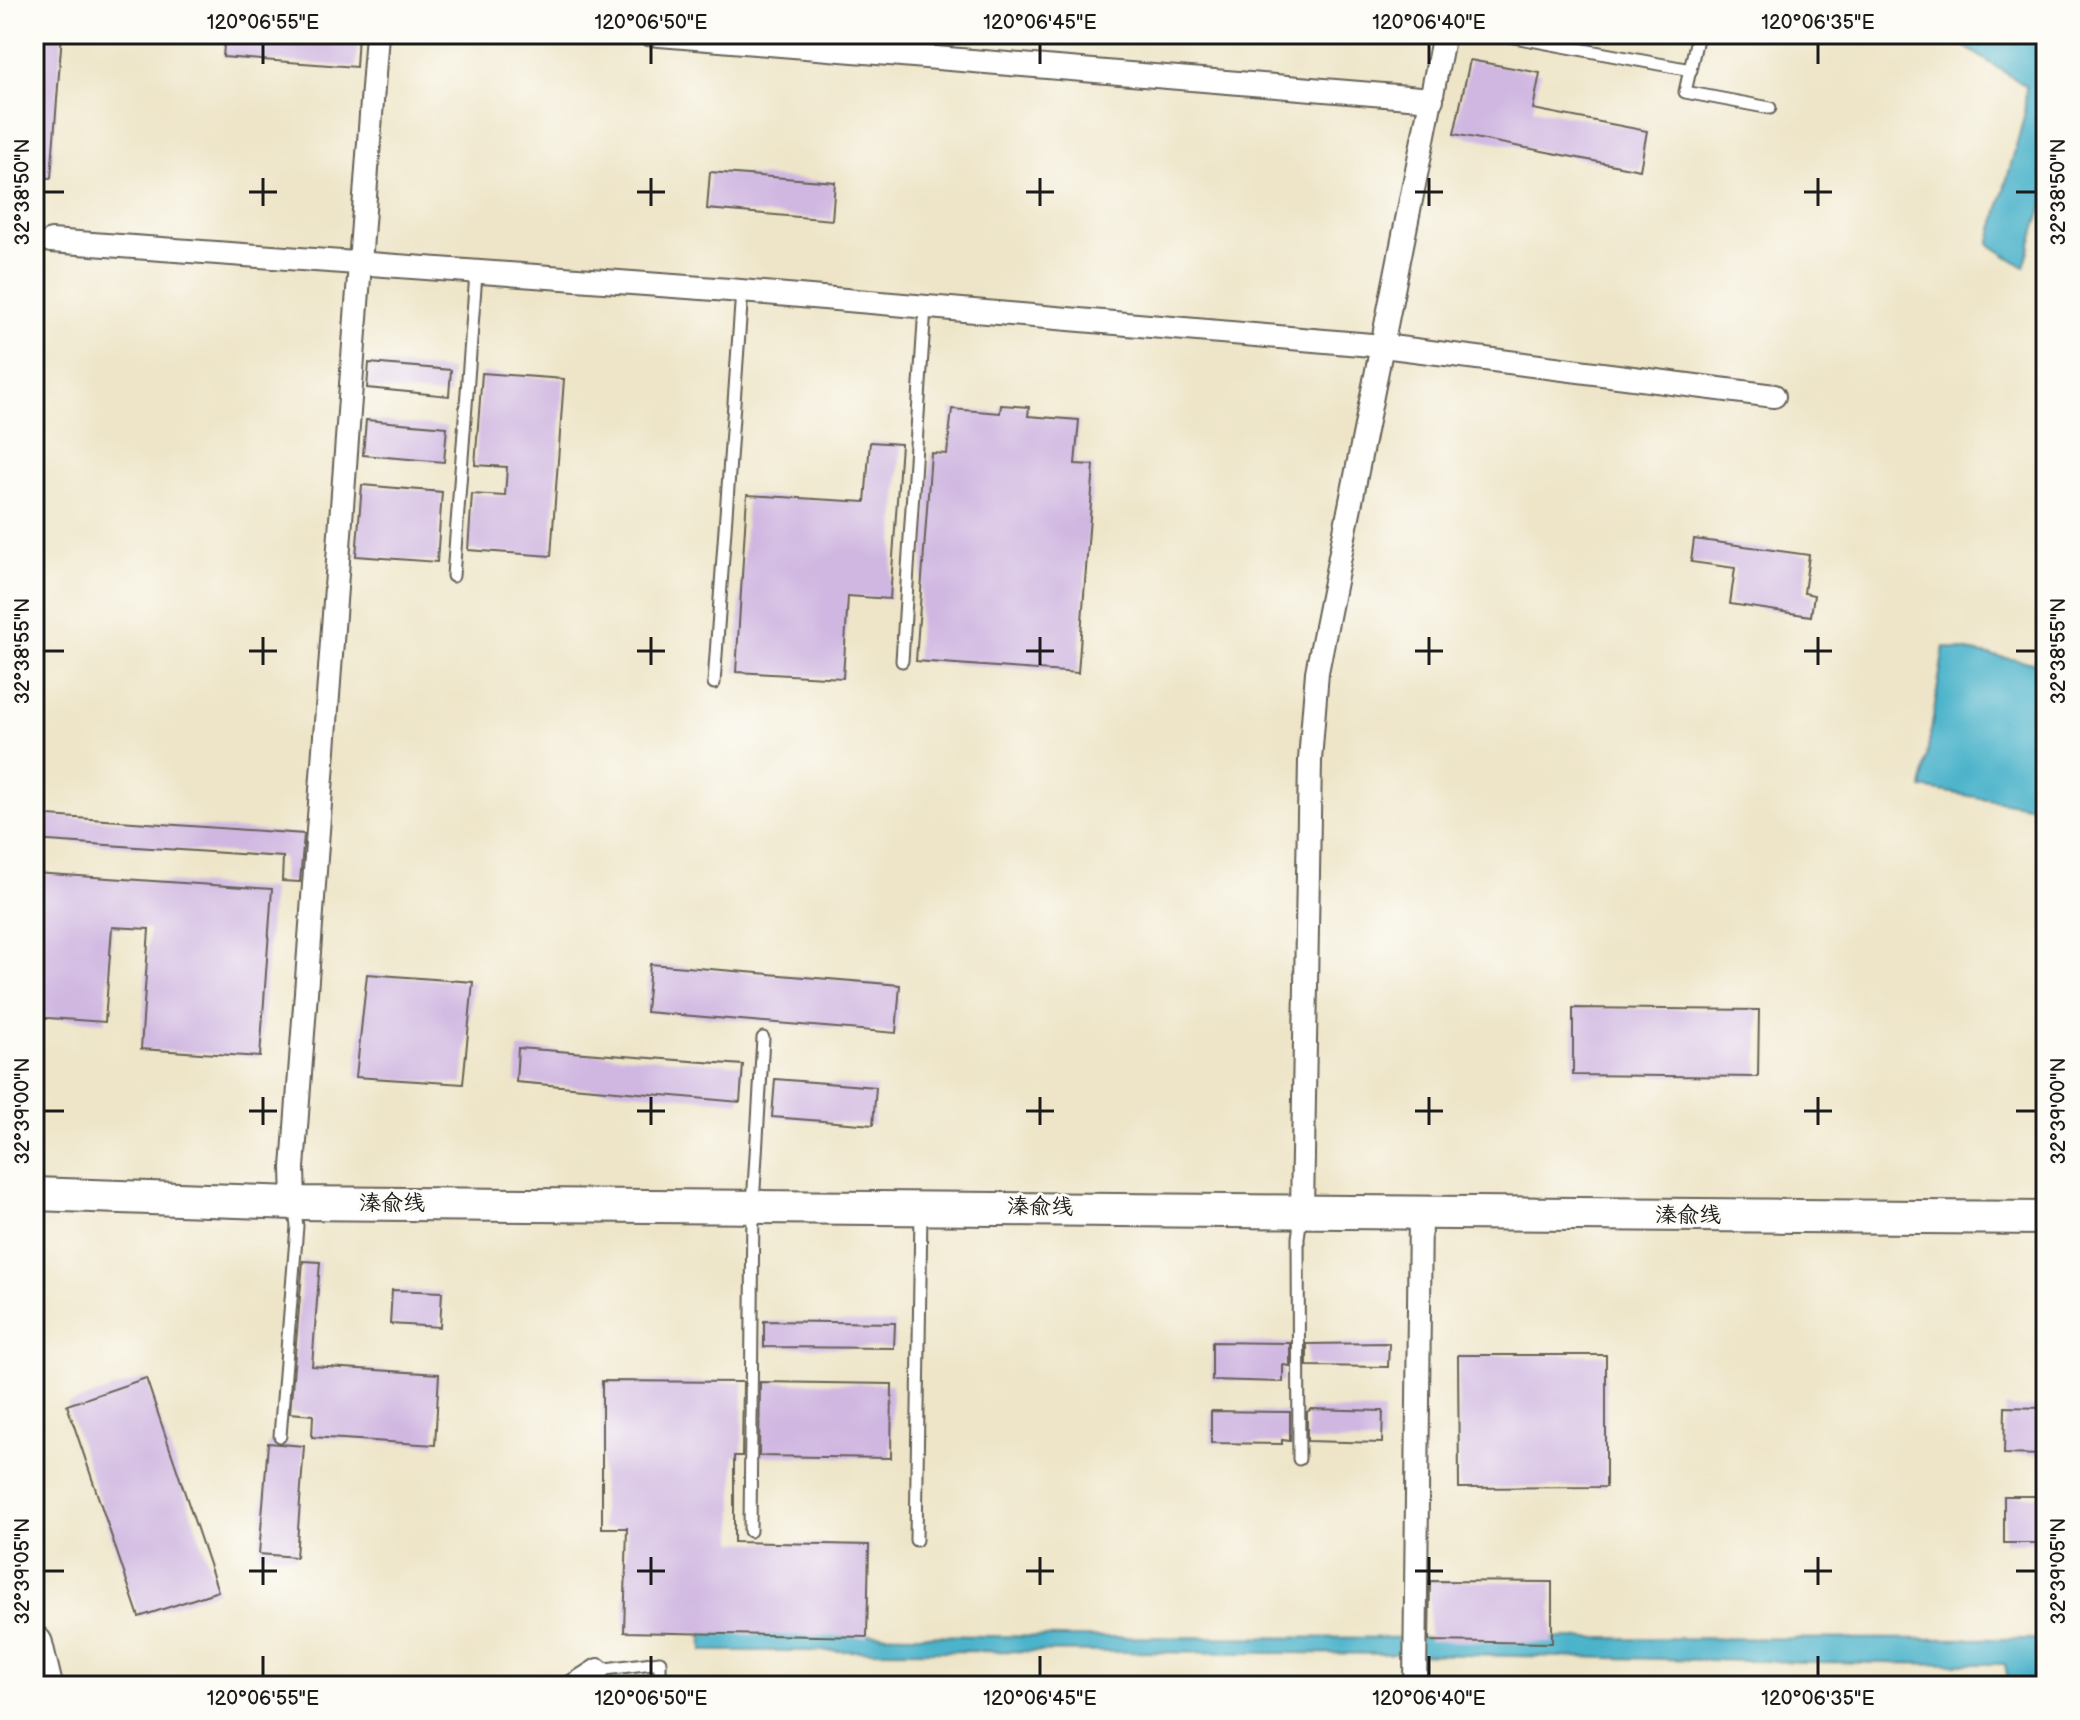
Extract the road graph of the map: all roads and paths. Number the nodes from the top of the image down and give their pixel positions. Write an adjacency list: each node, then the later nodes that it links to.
1 (377, 34): 10 (street)
2 (648, 34): 7 (street)
3 (1444, 34): 7 (street)
4 (1498, 34): 6 (lane)
5 (1698, 34): 6 (lane)
6 (1691, 70): 8 (lane)
7 (1432, 99): 14 (street)
8 (1770, 108)
9 (51, 241): 10 (street)
10 (359, 266): 11 (street); 21 (street)
11 (476, 274): 12 (street); 16 (lane)
12 (742, 291): 13 (street); 18 (lane)
13 (925, 307): 14 (street); 17 (lane)
14 (1383, 346): 15 (street); 24 (street)
15 (1774, 396)
16 (453, 576)
17 (902, 661)
18 (714, 683)
19 (763, 1038): 22 (lane)
20 (34, 1194): 21 (main road, 溱俞线)
21 (294, 1203): 22 (main road, 溱俞线); 27 (lane)
22 (753, 1205): 23 (main road, 溱俞线); 29 (lane)
23 (921, 1206): 24 (main road, 溱俞线); 30 (lane)
24 (1302, 1210): 25 (main road, 溱俞线); 28 (lane)
25 (1420, 1213): 26 (main road, 溱俞线); 36 (street)
26 (2046, 1218)
27 (280, 1436)
28 (1299, 1459)
29 (750, 1531)
30 (916, 1540)
31 (34, 1644): 33 (main road)
32 (598, 1670): 34 (street); 35 (lane)
33 (44, 1686)
34 (573, 1686)
35 (660, 1686)
36 (1415, 1686)

